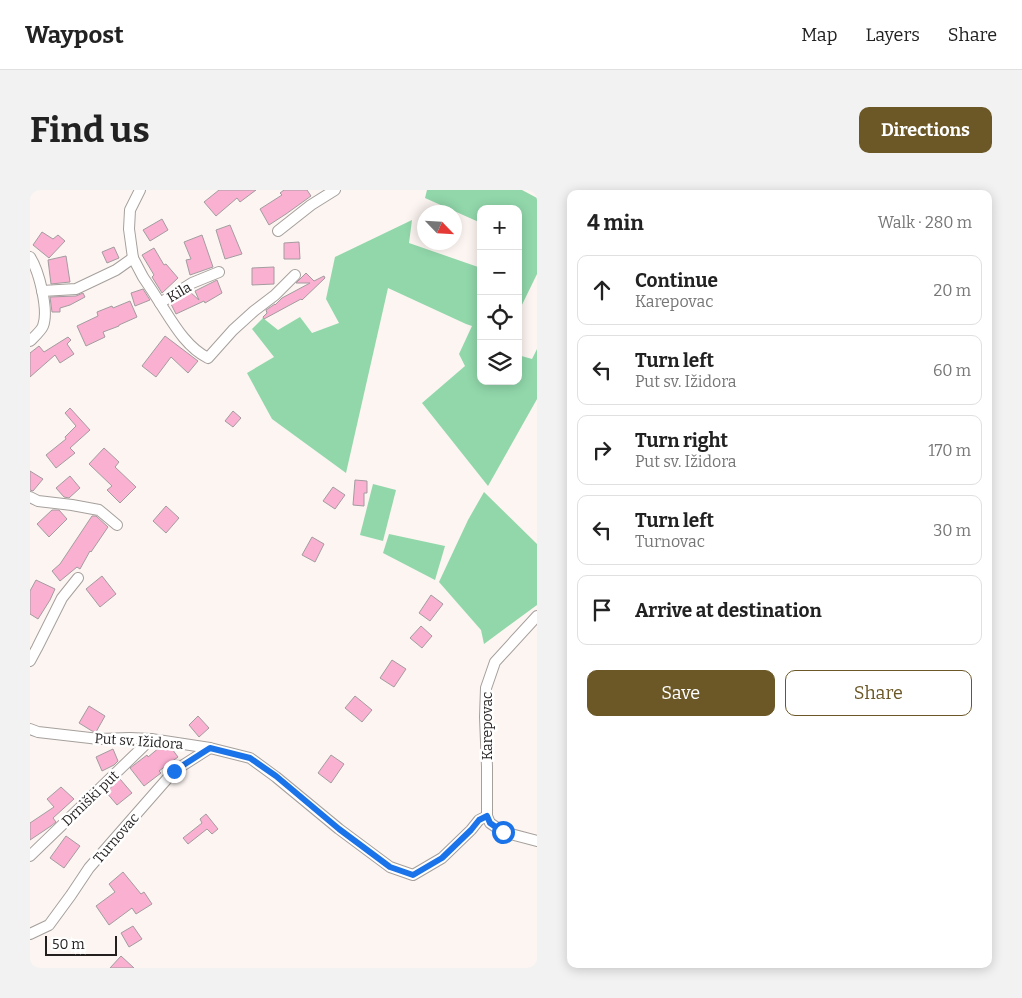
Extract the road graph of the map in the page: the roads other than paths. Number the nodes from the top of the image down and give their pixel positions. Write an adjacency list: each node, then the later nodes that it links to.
1 (140, 190): 5 (street, Kila)
2 (335, 190): 3 (street)
3 (278, 231)
4 (30, 257): 8 (street)
5 (133, 258): 8 (street); 9 (street, Kila)
6 (219, 272): 9 (street, Kila)
7 (296, 275): 9 (street)
8 (42, 292): 10 (street)
9 (160, 303)
10 (30, 341)
11 (30, 497): 12 (street)
12 (117, 525)
13 (78, 578): 15 (street)
14 (537, 616): 19 (street, Karepovac)
15 (30, 661)
16 (30, 729): 17 (street, Put sv. Ižidora)
17 (151, 739): 18 (street, Put sv. Ižidora); 21 (street, Drniški put)
18 (210, 748): 19 (street, Put sv. Ižidora); 22 (street, Turnovac)
19 (488, 820): 20 (street)
20 (537, 841)
21 (30, 856)
22 (30, 934)

